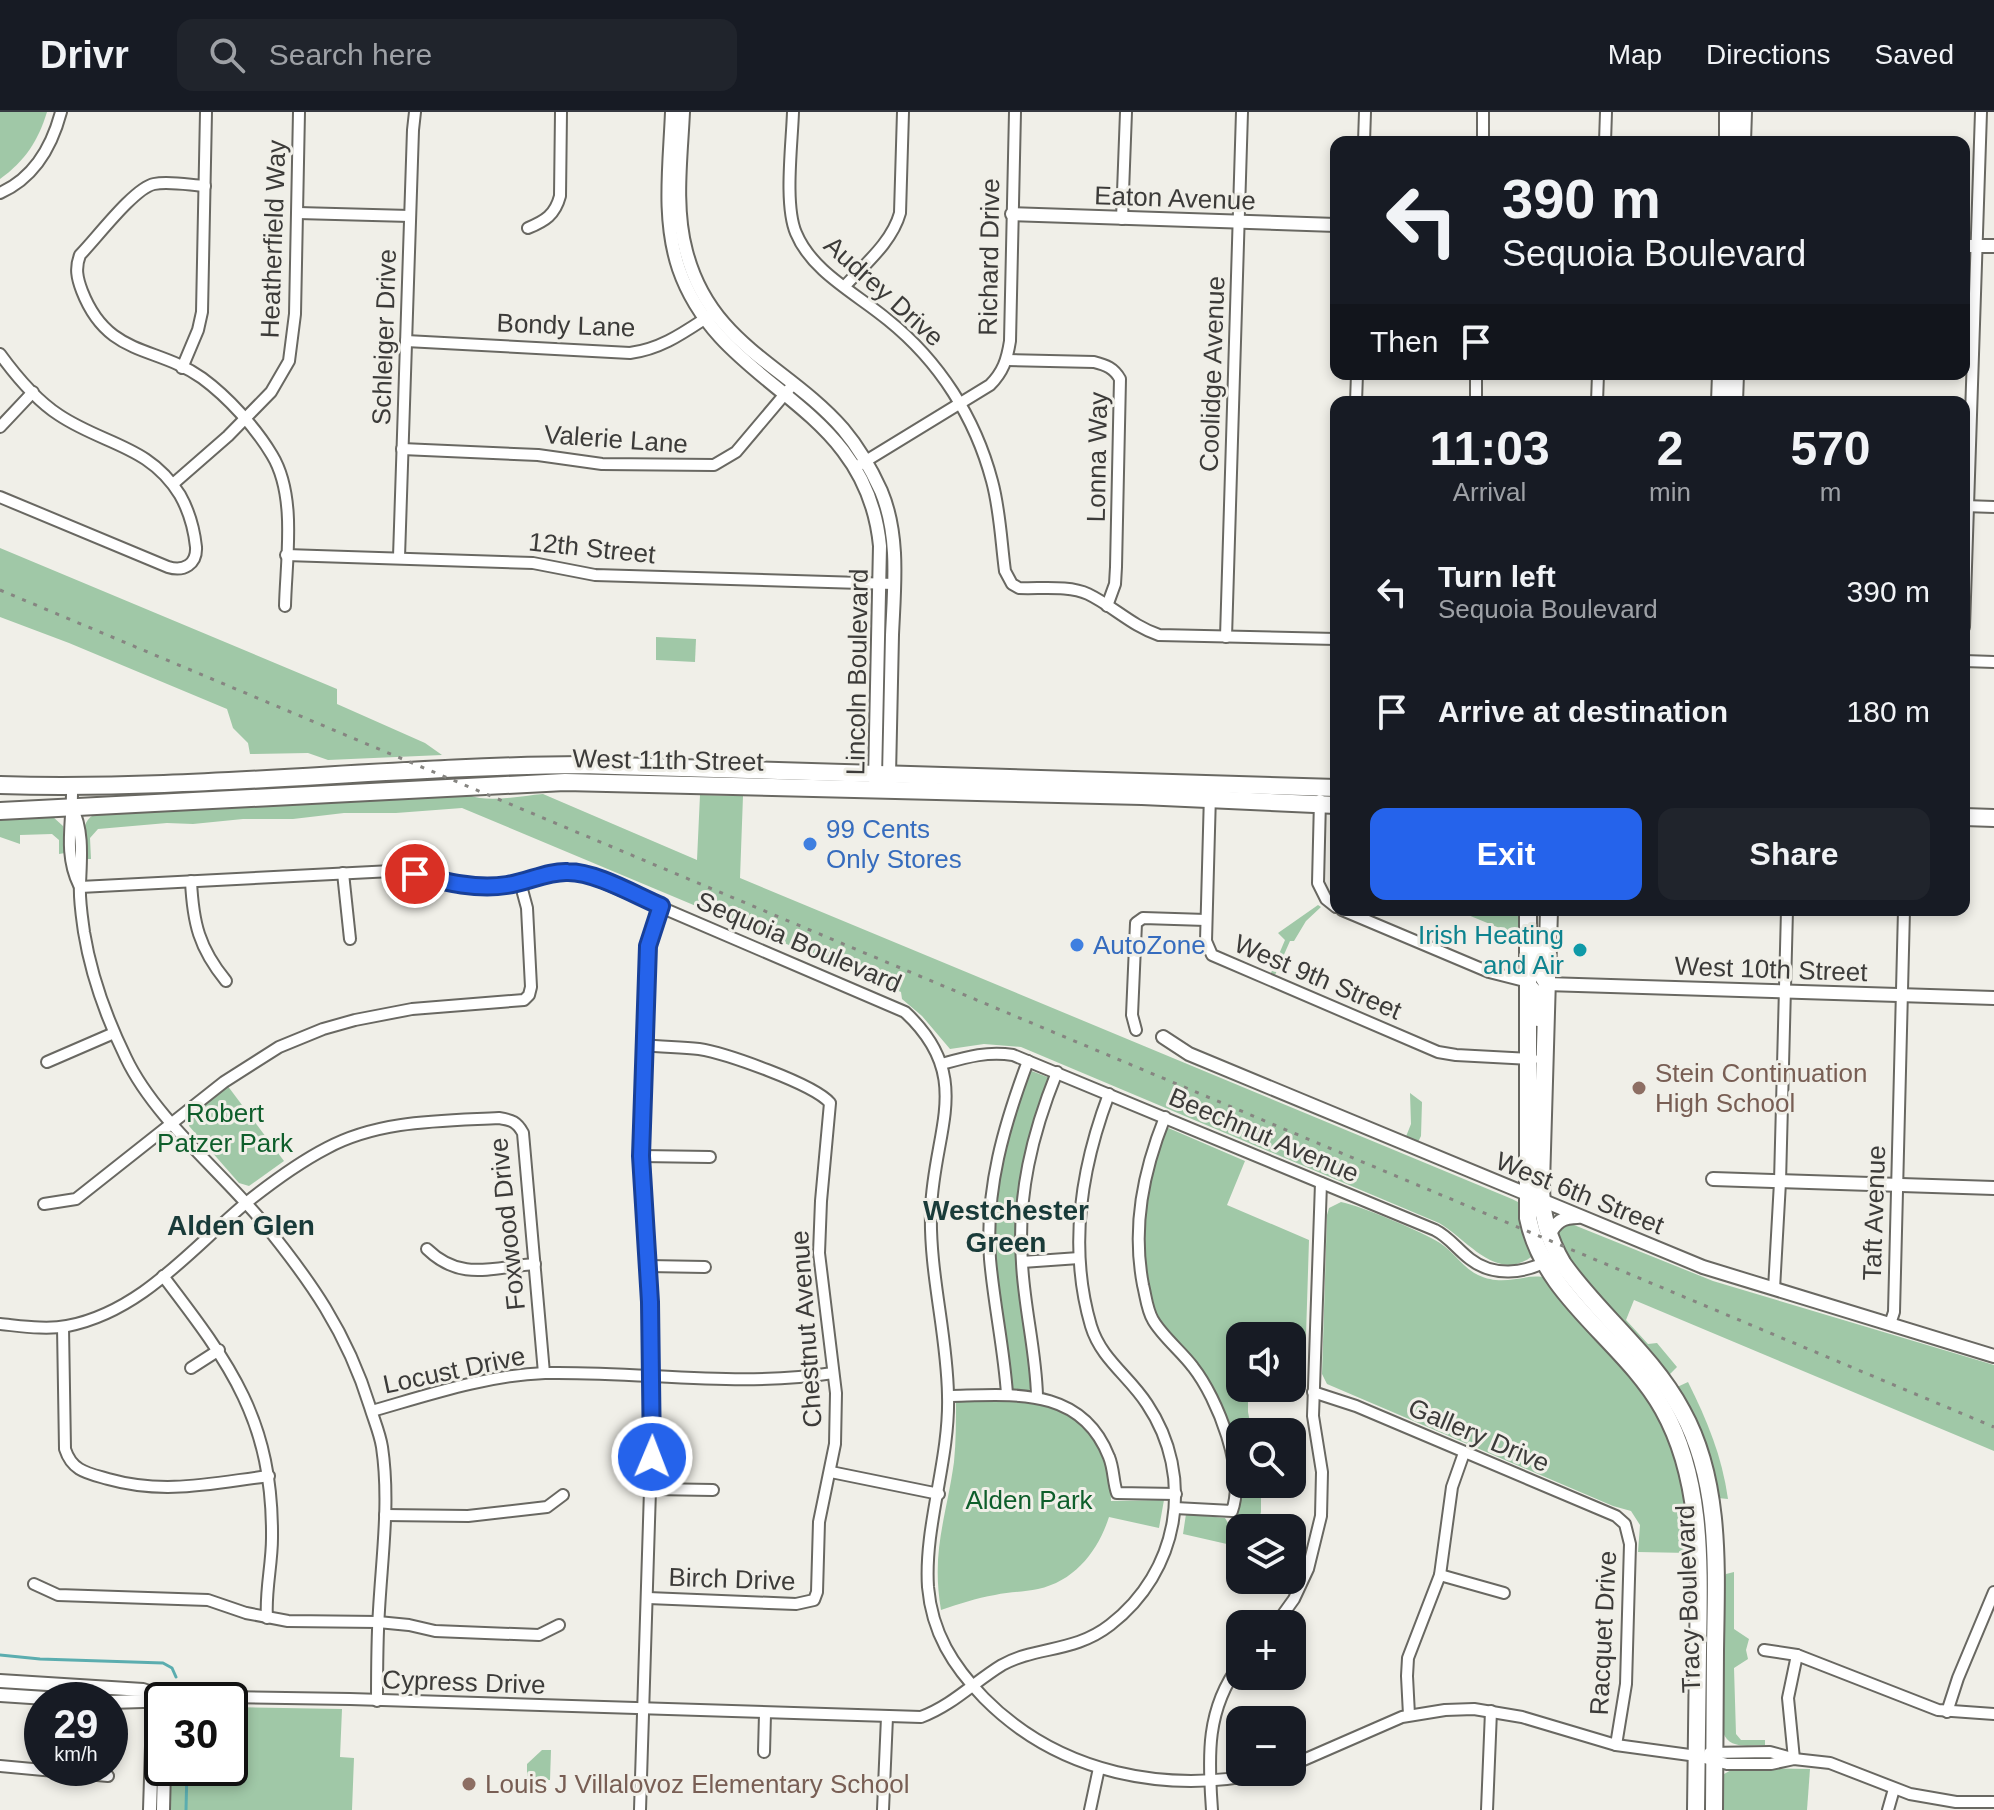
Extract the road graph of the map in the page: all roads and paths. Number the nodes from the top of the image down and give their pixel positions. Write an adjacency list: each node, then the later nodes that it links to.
1 (61, 112): 25 (street)
2 (206, 112): 24 (street)
3 (299, 112): 26 (street, Heatherfield Way)
4 (561, 112): 32 (street)
5 (672, 112): 36 (street, Lincoln Boulevard)
6 (683, 112): 36 (street, Lincoln Boulevard)
7 (793, 112): 35 (street, Audrey Drive)
8 (903, 112): 35 (street)
9 (1015, 112): 27 (street, Richard Drive)
10 (1126, 112): 29 (street)
11 (1242, 112): 30 (street, Coolidge Avenue)
12 (1365, 112): 19 (street)
13 (1483, 112): 20 (street)
14 (1606, 112): 21 (street)
15 (1728, 112): 22 (main road)
16 (1743, 112): 23 (main road)
17 (1981, 112): 33 (street)
18 (415, 115): 28 (street, Schleiger Drive)
19 (1364, 136)
20 (1483, 136)
21 (1605, 136)
22 (1728, 136)
23 (1742, 136)
24 (205, 186): 40 (street); 40 (street)
25 (0, 193)
26 (298, 213): 28 (street); 44 (street, Heatherfield Way)
27 (1012, 214): 29 (street, Eaton Avenue); 39 (street, Richard Drive)
28 (410, 216): 37 (street, Schleiger Drive)
29 (1122, 219): 30 (street, Eaton Avenue)
30 (1239, 222): 31 (street, Eaton Avenue); 57 (street, Coolidge Avenue)
31 (1330, 225)
32 (528, 228)
33 (1970, 246): 34 (street)
34 (1994, 246)
35 (845, 286): 43 (street, Audrey Drive)
36 (710, 316): 37 (street, Bondy Lane); 41 (street, Lincoln Boulevard)
37 (406, 341): 46 (street, Schleiger Drive)
38 (0, 354): 42 (street)
39 (1007, 360): 43 (street, Richard Drive); 56 (street, Lonna Way)
40 (182, 368): 44 (street)
41 (788, 390): 46 (street, Valerie Lane); 47 (street, Lincoln Boulevard)
42 (33, 392): 45 (street); 48 (street)
43 (961, 403): 47 (street, Richard Drive); 56 (street, Audrey Drive)
44 (244, 420): 48 (street, Heatherfield Way); 52 (street)
45 (0, 427)
46 (402, 449): 53 (street, Schleiger Drive)
47 (861, 463): 54 (street, Lincoln Boulevard)
48 (173, 484): 49 (street)
49 (0, 497)
50 (1970, 506): 51 (street)
51 (1994, 507)
52 (286, 555): 53 (street, 12th Street); 55 (street)
53 (399, 557): 54 (street, 12th Street)
54 (887, 584): 61 (street, Lincoln Boulevard)
55 (285, 606)
56 (1107, 606): 57 (street)
57 (1226, 637): 58 (street)
58 (1330, 639)
59 (1970, 661): 60 (street)
60 (1994, 662)
61 (881, 774): 63 (main road, West 11th Street); 64 (street, Lincoln Boulevard); 65 (main road, West 11th Street)
62 (0, 785): 63 (main road, West 11th Street)
63 (72, 786): 67 (street)
64 (878, 790): 65 (main road, West 11th Street); 67 (main road, West 11th Street)
65 (1210, 791): 66 (main road, West 11th Street); 82 (street, West 9th Street)
66 (1328, 796): 75 (street)
67 (72, 807): 68 (main road, West 11th Street); 74 (street)
68 (0, 811)
69 (1970, 817): 70 (main road)
70 (1994, 818)
71 (343, 873): 72 (street, Sequoia Boulevard); 73 (street, Sequoia Boulevard); 83 (street)
72 (191, 881): 74 (street, Sequoia Boulevard); 84 (street)
73 (520, 882): 76 (street, Sequoia Boulevard); 101 (street)
74 (80, 887): 90 (street)
75 (1330, 902)
76 (661, 906): 92 (street); 96 (street, Sequoia Boulevard)
77 (1356, 916): 85 (street, West 10th Street)
78 (1528, 916): 85 (main road, Tracy Boulevard)
79 (1548, 916): 85 (main road, Tracy Boulevard)
80 (1787, 916): 86 (street)
81 (1904, 916): 87 (street, Taft Avenue)
82 (1206, 920): 89 (street); 93 (street, West 9th Street)
83 (350, 939)
84 (226, 981)
85 (1538, 983): 86 (street, West 10th Street); 93 (main road, Tracy Boulevard); 99 (main road, Tracy Boulevard)
86 (1785, 992): 87 (street, West 10th Street); 105 (street)
87 (1902, 995): 88 (street, West 10th Street); 107 (street, Taft Avenue)
88 (1994, 998)
89 (1136, 1030)
90 (114, 1033): 95 (street); 101 (street)
91 (1163, 1037): 109 (street, West 6th Street)
92 (643, 1045): 102 (street); 130 (street, Chestnut Avenue)
93 (1530, 1057): 99 (street); 109 (main road, Tracy Boulevard)
94 (1028, 1061): 96 (street, Beechnut Avenue); 97 (street, Beechnut Avenue); 133 (street)
95 (47, 1062)
96 (942, 1064): 134 (street, Sequoia Boulevard)
97 (1057, 1072): 98 (street, Beechnut Avenue); 117 (street)
98 (1109, 1094): 100 (street, Beechnut Avenue); 115 (street, Cypress Drive)
99 (1542, 1114): 109 (main road, Tracy Boulevard)
100 (1165, 1117): 106 (street, Beechnut Avenue); 145 (street)
101 (174, 1123): 110 (street); 111 (street)
102 (641, 1156): 103 (street); 119 (street)
103 (710, 1157)
104 (1713, 1179): 105 (street)
105 (1780, 1182): 107 (street); 122 (street)
106 (1321, 1183): 116 (street, Beechnut Avenue); 132 (street)
107 (1897, 1184): 108 (street); 124 (street, Taft Avenue)
108 (1994, 1188)
109 (1534, 1198): 112 (street, West 6th Street); 113 (main road, Tracy Boulevard); 116 (main road, Tracy Boulevard)
110 (247, 1203): 118 (street, Foxwood Drive); 121 (street, Foxwood Drive); 136 (street)
111 (44, 1204)
112 (1583, 1217): 113 (street); 122 (street, West 6th Street)
113 (1549, 1235): 116 (main road, Tracy Boulevard)
114 (427, 1249): 118 (street)
115 (1079, 1258): 117 (street); 143 (street, Cypress Drive)
116 (1551, 1259): 177 (main road, Tracy Boulevard); 178 (main road, Tracy Boulevard)
117 (1022, 1262): 135 (street)
118 (535, 1264): 129 (street, Foxwood Drive)
119 (648, 1266): 120 (street); 131 (street)
120 (705, 1267)
121 (163, 1276): 125 (street, Foxwood Drive); 126 (street)
122 (1774, 1289): 124 (street, West 6th Street)
123 (0, 1324): 125 (street, Foxwood Drive)
124 (1890, 1324): 127 (street, West 6th Street)
125 (63, 1327): 139 (street)
126 (219, 1350): 128 (street); 139 (street)
127 (1994, 1356)
128 (191, 1368)
129 (544, 1373): 131 (street, Locust Drive); 136 (street, Locust Drive)
130 (833, 1373): 131 (street, Locust Drive); 138 (street, Chestnut Avenue)
131 (652, 1377): 140 (street)
132 (1313, 1392): 137 (street, Gallery Drive); 154 (street)
133 (1007, 1394): 134 (street); 135 (street)
134 (948, 1396): 142 (street, Sequoia Boulevard)
135 (1037, 1396): 143 (street)
136 (372, 1411): 146 (street)
137 (1464, 1453): 147 (street, Gallery Drive); 148 (street)
138 (831, 1472): 142 (street); 153 (street, Chestnut Avenue)
139 (269, 1476): 155 (street)
140 (652, 1489): 141 (street); 152 (street)
141 (713, 1490)
142 (939, 1494): 162 (street, Sequoia Boulevard)
143 (1176, 1494): 145 (street, Cypress Drive)
144 (563, 1495): 146 (street)
145 (1175, 1508): 162 (street, Cypress Drive)
146 (385, 1515): 156 (street)
147 (1625, 1524): 175 (street, Racquet Drive)
148 (1440, 1575): 151 (street); 173 (street)
149 (34, 1584): 155 (street)
150 (1994, 1592): 170 (street)
151 (1504, 1593)
152 (648, 1598): 153 (street, Birch Drive); 168 (street)
153 (814, 1600)
154 (1286, 1610)
155 (267, 1618): 156 (street)
156 (378, 1622): 157 (street); 167 (street)
157 (559, 1625)
158 (1764, 1650): 159 (street)
159 (1797, 1655): 170 (street); 180 (street)
160 (0, 1681): 163 (street, Cypress Drive)
161 (1226, 1685): 185 (street)
162 (972, 1687): 174 (street, Cypress Drive); 183 (street, Sequoia Boulevard)
163 (144, 1690)
164 (0, 1695): 165 (street)
165 (24, 1697)
166 (248, 1699): 167 (street, Cypress Drive)
167 (377, 1701): 168 (street, Cypress Drive)
168 (645, 1710): 171 (street, Cypress Drive); 193 (street)
169 (1491, 1711): 173 (street); 175 (street); 197 (street)
170 (1947, 1712): 172 (street)
171 (765, 1714): 174 (street, Cypress Drive); 176 (street)
172 (1994, 1714)
173 (1409, 1715): 179 (street)
174 (887, 1717): 194 (street)
175 (1616, 1745): 177 (street)
176 (764, 1752)
177 (1697, 1756): 178 (street); 198 (main road, Tracy Boulevard)
178 (1714, 1757): 180 (street); 199 (main road, Tracy Boulevard)
179 (1306, 1759)
180 (1794, 1759): 188 (street)
181 (0, 1766): 182 (street)
182 (24, 1768)
183 (1099, 1768): 185 (street, Sequoia Boulevard); 195 (street)
184 (1226, 1779): 185 (street, Sequoia Boulevard)
185 (1210, 1781): 196 (street)
186 (151, 1786): 191 (street)
187 (164, 1786): 192 (street)
188 (1894, 1789): 190 (street); 200 (street)
189 (1994, 1802): 190 (street)
190 (1978, 1807)
191 (150, 1810)
192 (163, 1810)
193 (640, 1810)
194 (883, 1810)
195 (1090, 1810)
196 (1212, 1810)
197 (1487, 1810)
198 (1696, 1810)
199 (1714, 1810)
200 (1888, 1810)

